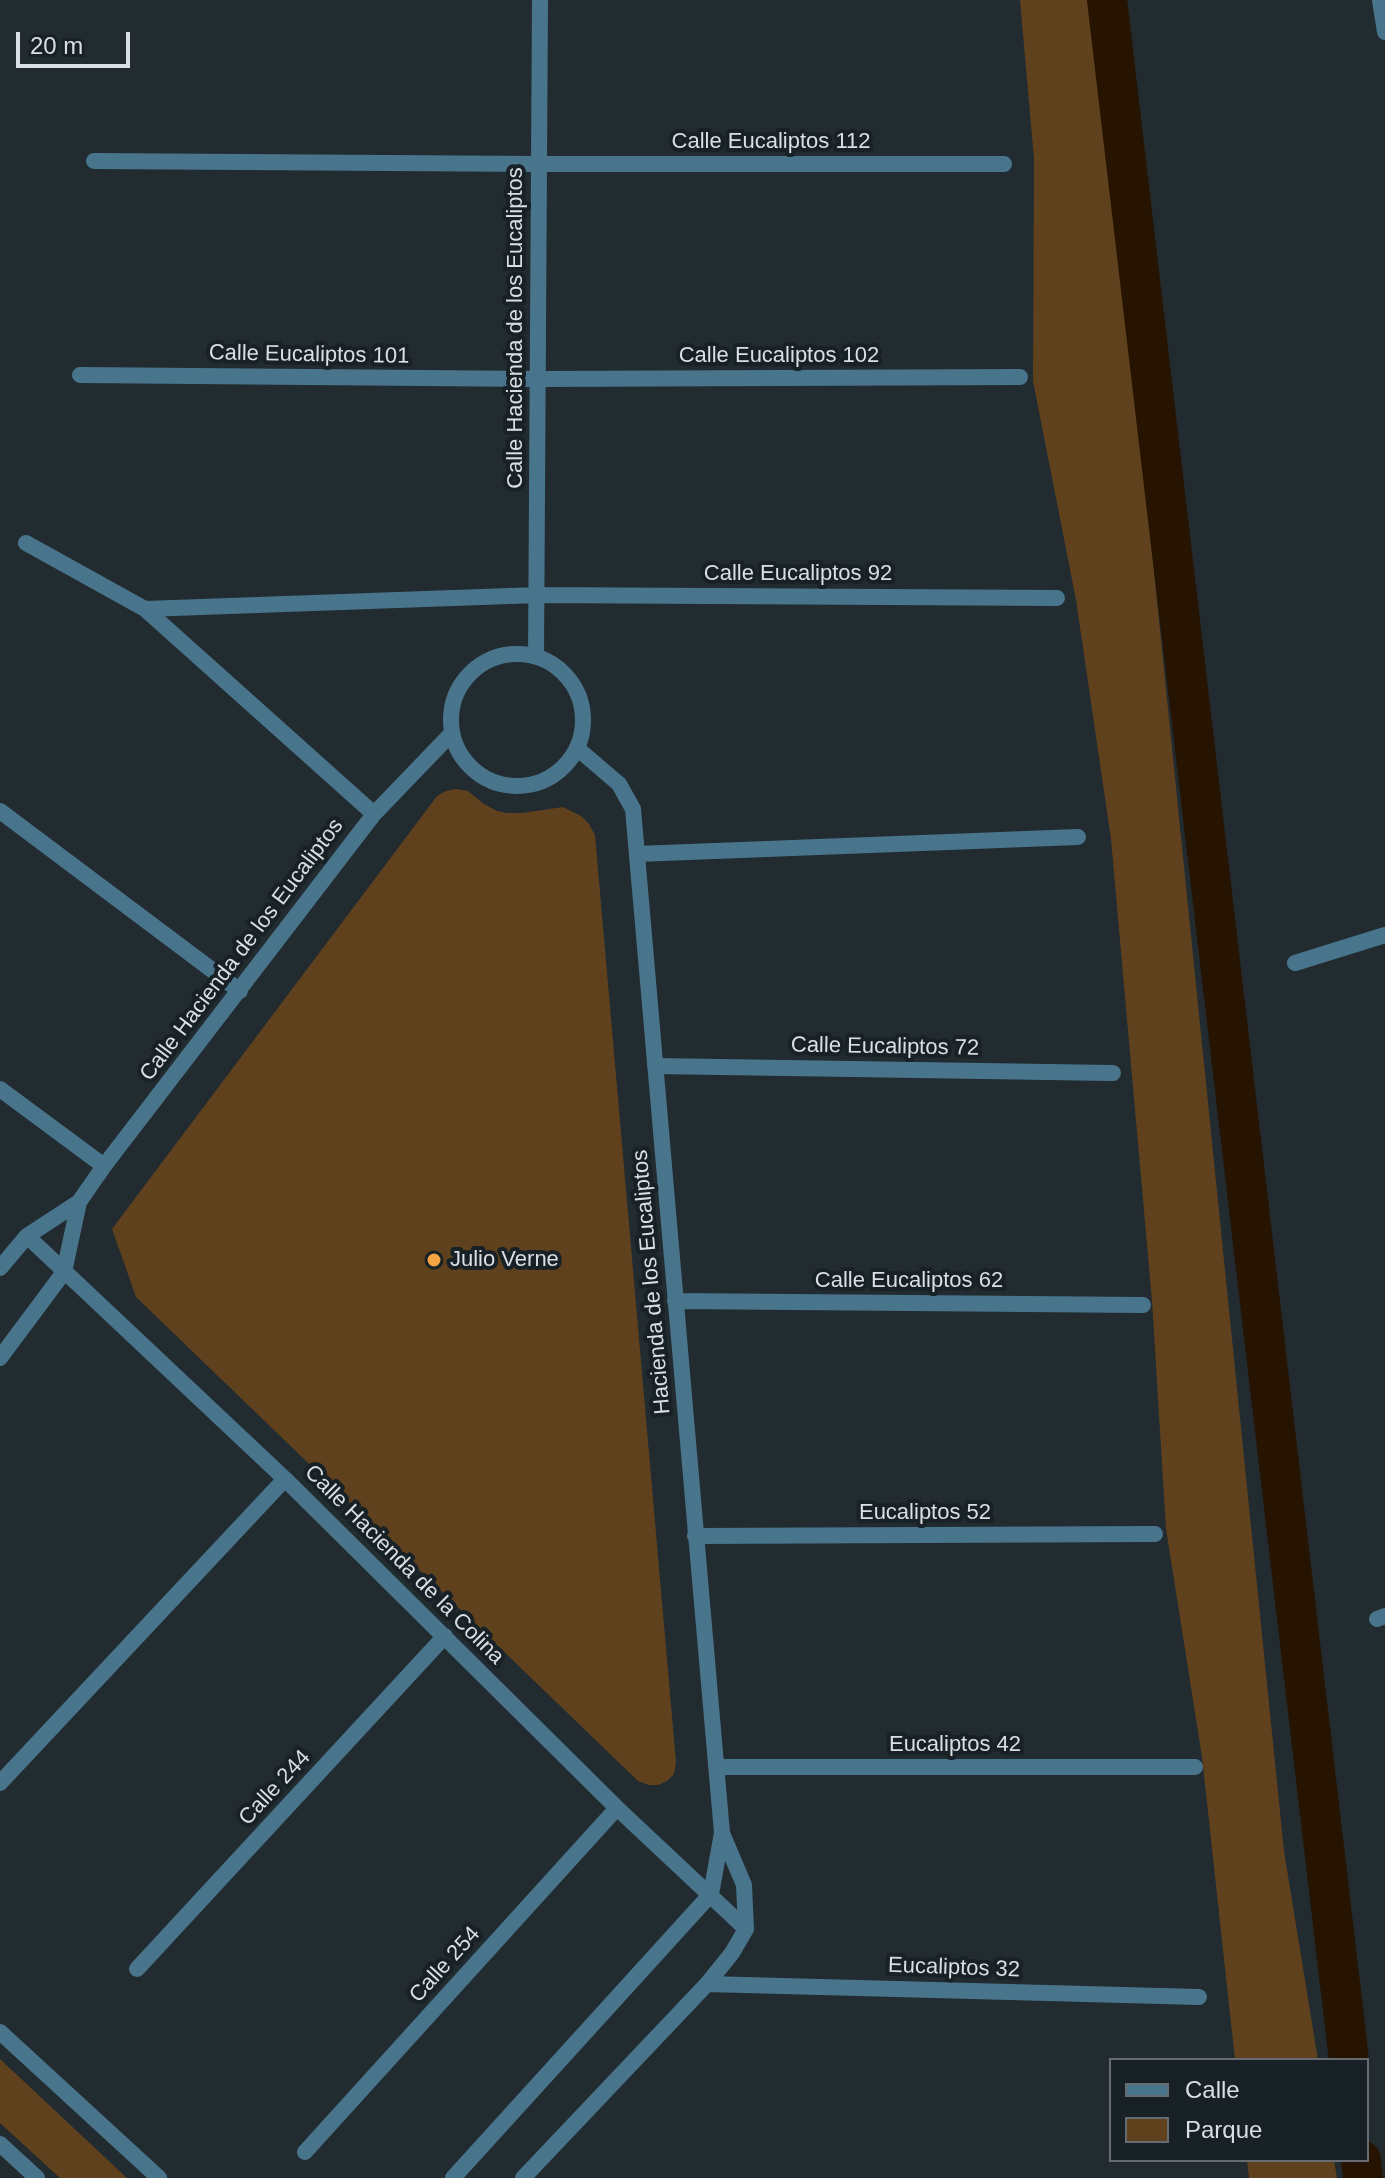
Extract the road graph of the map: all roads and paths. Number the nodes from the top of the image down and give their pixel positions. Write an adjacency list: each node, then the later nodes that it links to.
1 (540, 0): 5 (street, Calle Hacienda de los Eucaliptos)
2 (1380, 0): 3 (street)
3 (1385, 32)
4 (94, 161): 5 (street, Calle Eucaliptos 112)
5 (538, 164): 6 (street, Calle Eucaliptos 112); 9 (street, Calle Hacienda de los Eucaliptos)
6 (1004, 164)
7 (80, 375): 9 (street, Calle Eucaliptos 101)
8 (1020, 377): 9 (street, Calle Eucaliptos 102)
9 (538, 379): 11 (street, Calle Hacienda de los Eucaliptos)
10 (26, 543): 13 (street)
11 (538, 595): 12 (street, Calle Eucaliptos 92); 13 (street, Calle Eucaliptos 92); 14 (street, Calle Hacienda de los Eucaliptos)
12 (1057, 598)
13 (145, 609): 18 (street)
14 (536, 656): 15 (street); 16 (street)
15 (451, 734): 16 (street); 18 (street, Calle Hacienda de los Eucaliptos)
16 (578, 749): 20 (street, Hacienda de los Eucaliptos)
17 (0, 811): 23 (street)
18 (374, 814): 23 (street, Calle Hacienda de los Eucaliptos)
19 (1078, 837): 20 (street)
20 (637, 854): 24 (street, Hacienda de los Eucaliptos)
21 (1385, 935): 22 (street)
22 (1295, 963)
23 (240, 991): 27 (street, Calle Hacienda de los Eucaliptos)
24 (655, 1066): 25 (street, Calle Eucaliptos 72); 32 (street, Hacienda de los Eucaliptos)
25 (1113, 1073)
26 (0, 1089): 27 (street)
27 (104, 1166): 28 (street, Calle Hacienda de los Eucaliptos)
28 (79, 1202): 29 (street, Calle Hacienda de los Eucaliptos); 31 (street, Calle Hacienda de los Eucaliptos)
29 (27, 1236): 30 (street, Calle Hacienda de los Eucaliptos); 31 (street, Calle Hacienda de la Colina)
30 (0, 1268)
31 (64, 1272): 34 (street, Calle Hacienda de los Eucaliptos); 35 (street, Calle Hacienda de la Colina)
32 (675, 1301): 33 (street, Calle Eucaliptos 62); 37 (street, Hacienda de los Eucaliptos)
33 (1143, 1305)
34 (0, 1358)
35 (285, 1479): 38 (street, Calle Hacienda de la Colina); 41 (street)
36 (1155, 1534): 37 (street, Eucaliptos 52)
37 (695, 1536): 39 (street, Hacienda de los Eucaliptos)
38 (445, 1636): 42 (street, Calle Hacienda de la Colina); 46 (street, Calle 244)
39 (716, 1767): 40 (street, Eucaliptos 42); 43 (street, Hacienda de los Eucaliptos)
40 (1195, 1767)
41 (0, 1783)
42 (617, 1808): 44 (street, Calle Hacienda de la Colina); 51 (street, Calle 254)
43 (722, 1833): 44 (street, Hacienda de los Eucaliptos); 45 (street, Hacienda de los Eucaliptos)
44 (711, 1894): 45 (street, Calle Hacienda de la Colina); 54 (street)
45 (746, 1929): 47 (street)
46 (137, 1969)
47 (707, 1984): 48 (street, Eucaliptos 32); 55 (street)
48 (1199, 1997)
49 (0, 2032): 53 (street)
50 (0, 2144): 52 (street)
51 (305, 2152)
52 (37, 2178)
53 (159, 2178)
54 (453, 2178)
55 (523, 2178)

